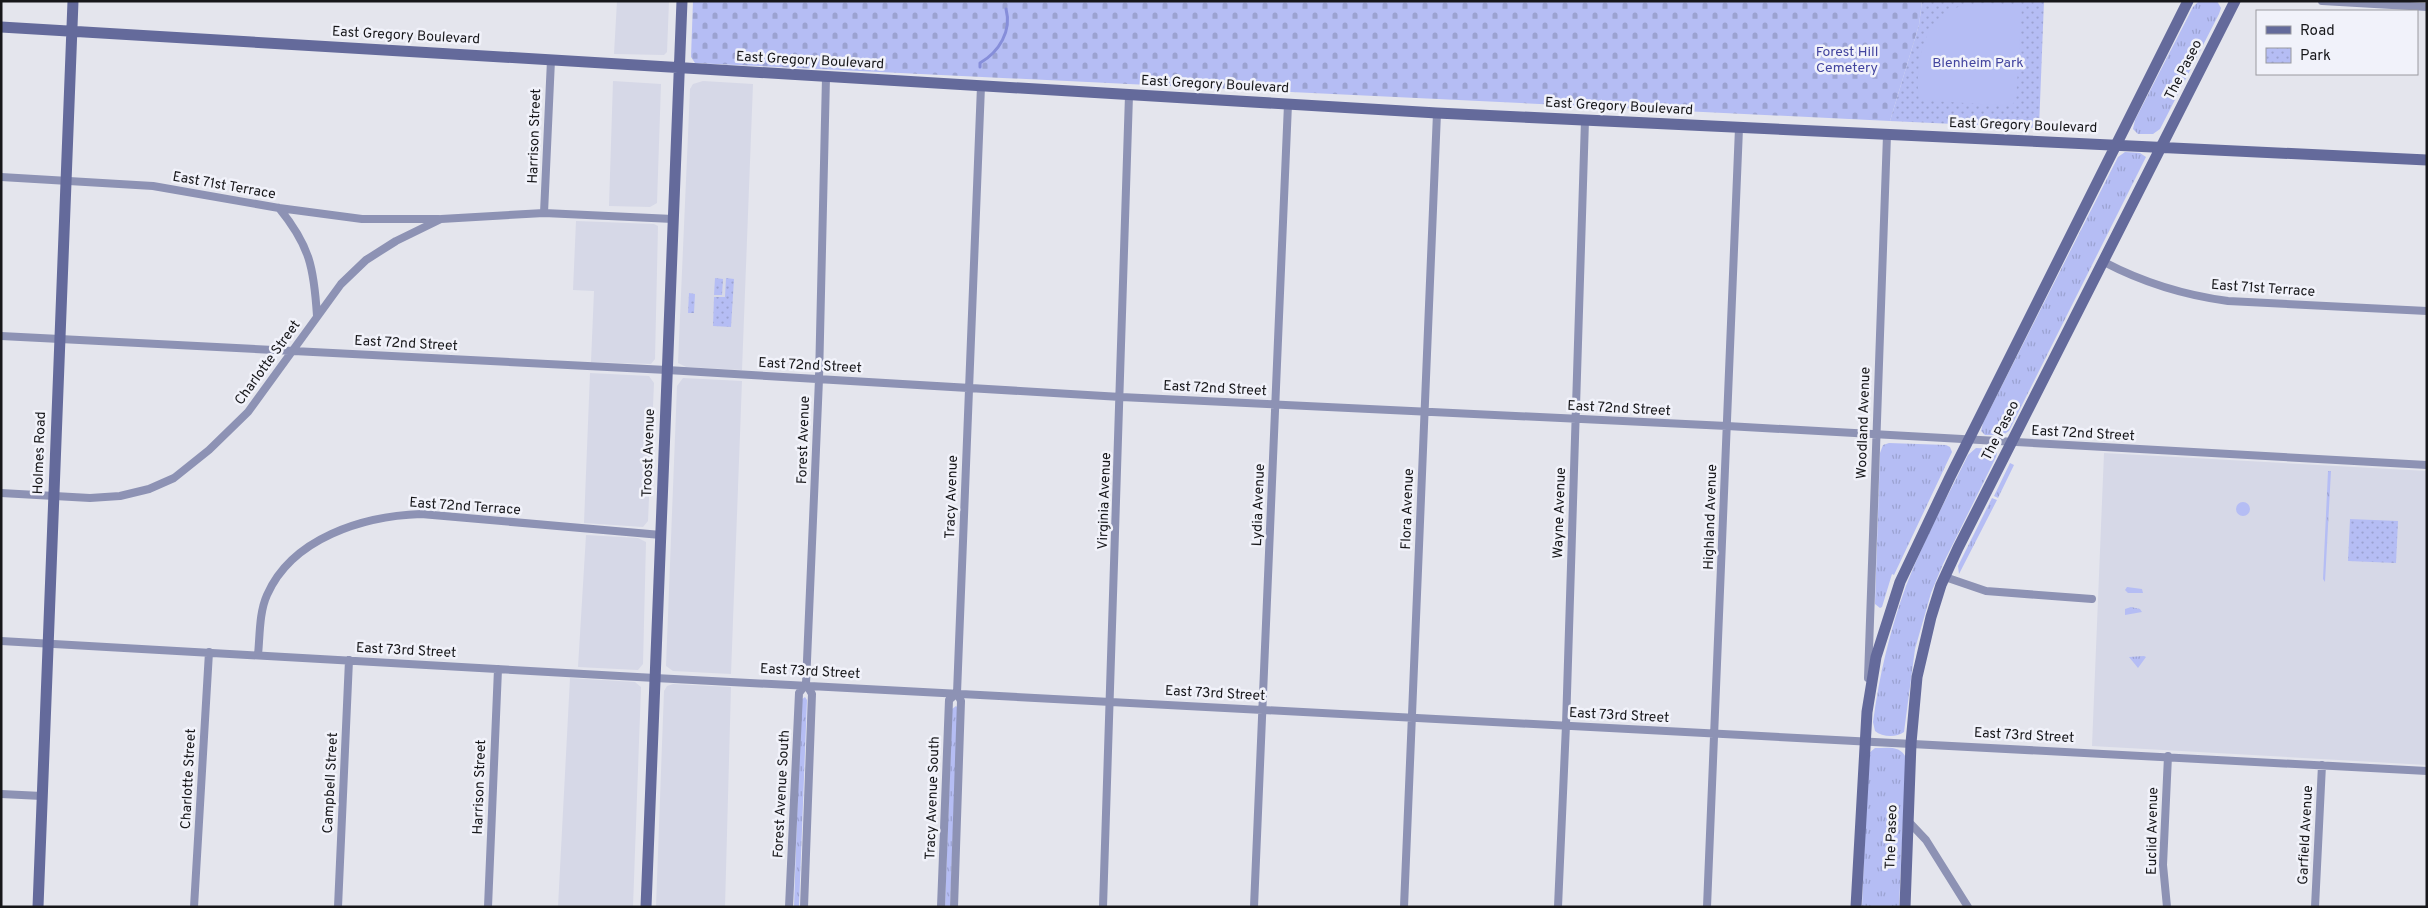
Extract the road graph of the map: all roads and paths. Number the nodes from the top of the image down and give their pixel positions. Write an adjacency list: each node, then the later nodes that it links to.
1 (74, 1): 8 (main road, Holmes Road)
2 (682, 1): 10 (main road, Troost Avenue)
3 (2188, 1): 19 (main road, The Paseo)
4 (2235, 1): 20 (main road, The Paseo)
5 (2322, 1): 6 (street)
6 (2427, 7)
7 (1, 27): 8 (main road, East Gregory Boulevard)
8 (73, 31): 9 (main road, East Gregory Boulevard); 23 (main road, Holmes Road)
9 (550, 60): 10 (main road, East Gregory Boulevard); 25 (street, Harrison Street)
10 (679, 68): 11 (main road, East Gregory Boulevard); 27 (main road, Troost Avenue)
11 (826, 77): 12 (main road, East Gregory Boulevard); 35 (street, Forest Avenue)
12 (981, 86): 13 (main road, East Gregory Boulevard); 36 (street, Tracy Avenue)
13 (1129, 95): 14 (main road, East Gregory Boulevard); 37 (street, Virginia Avenue)
14 (1288, 104): 15 (main road, East Gregory Boulevard); 38 (street, Lydia Avenue)
15 (1437, 113): 16 (main road, East Gregory Boulevard); 39 (street, Flora Avenue)
16 (1585, 120): 17 (main road, East Gregory Boulevard); 40 (street, Wayne Avenue)
17 (1739, 128): 18 (main road, East Gregory Boulevard); 41 (street, Highland Avenue)
18 (1887, 135): 19 (main road, East Gregory Boulevard); 42 (street, Woodland Avenue)
19 (2115, 145): 20 (main road, East Gregory Boulevard); 43 (main road, The Paseo)
20 (2162, 147): 21 (main road, East Gregory Boulevard); 28 (main road, The Paseo)
21 (2427, 160)
22 (1, 177): 23 (street, East 71st Terrace)
23 (66, 180): 24 (street, East 71st Terrace); 32 (main road, Holmes Road)
24 (279, 208): 26 (street, East 71st Terrace); 30 (street, Charlotte Street)
25 (544, 213): 26 (street, East 71st Terrace); 27 (street, East 71st Terrace)
26 (442, 219): 30 (street, East 71st Terrace)
27 (673, 219): 34 (main road, Troost Avenue)
28 (2104, 262): 29 (street, East 71st Terrace); 44 (main road, The Paseo)
29 (2427, 311)
30 (317, 316): 33 (street, Charlotte Street)
31 (1, 336): 32 (street, East 72nd Street)
32 (59, 339): 33 (street, East 72nd Street); 47 (main road, Holmes Road)
33 (292, 351): 34 (street, East 72nd Street); 47 (street, Charlotte Street)
34 (667, 370): 35 (street, East 72nd Street); 48 (main road, Troost Avenue)
35 (819, 379): 36 (street, East 72nd Street); 58 (street, Forest Avenue)
36 (969, 388): 37 (street, East 72nd Street); 59 (street, Tracy Avenue)
37 (1121, 397): 38 (street, East 72nd Street); 60 (street, Virginia Avenue)
38 (1276, 405): 39 (street, East 72nd Street); 61 (street, Lydia Avenue)
39 (1424, 412): 40 (street, East 72nd Street); 63 (street, Flora Avenue)
40 (1576, 419): 41 (street, East 72nd Street); 64 (street, Wayne Avenue)
41 (1727, 426): 42 (street, East 72nd Street); 65 (street, Highland Avenue)
42 (1876, 435): 43 (street, East 72nd Street); 62 (street, Woodland Avenue)
43 (1968, 440): 44 (street, East 72nd Street); 62 (main road, The Paseo)
44 (2012, 443): 45 (street, East 72nd Street); 49 (main road, The Paseo)
45 (2427, 465)
46 (1, 493): 47 (street)
47 (53, 496): 52 (main road, Holmes Road)
48 (661, 535): 54 (street, East 72nd Terrace); 57 (main road, Troost Avenue)
49 (1945, 577): 50 (street); 67 (main road, The Paseo)
50 (2092, 599)
51 (1, 641): 52 (street, East 73rd Street)
52 (48, 643): 53 (street, East 73rd Street); 72 (main road, Holmes Road)
53 (209, 652): 54 (street, East 73rd Street); 75 (street, Charlotte Street)
54 (258, 655): 55 (street, East 73rd Street)
55 (349, 660): 56 (street, East 73rd Street); 76 (street, Campbell Street)
56 (498, 669): 57 (street, East 73rd Street); 77 (street, Harrison Street)
57 (655, 678): 58 (street, East 73rd Street); 78 (main road, Troost Avenue)
58 (806, 684): 59 (street, East 73rd Street); 79 (street, Forest Avenue South); 80 (street)
59 (957, 693): 60 (street, East 73rd Street); 81 (street, Tracy Avenue South); 82 (street, Tracy Avenue)
60 (1110, 701): 61 (street, East 73rd Street); 83 (street, Virginia Avenue)
61 (1263, 709): 63 (street, East 73rd Street); 84 (street, Lydia Avenue)
62 (1867, 712): 66 (main road, The Paseo)
63 (1412, 717): 64 (street, East 73rd Street); 85 (street, Flora Avenue)
64 (1566, 725): 65 (street, East 73rd Street); 86 (street, Wayne Avenue)
65 (1715, 733): 66 (street, East 73rd Street); 87 (street, Highland Avenue)
66 (1864, 741): 67 (street, East 73rd Street); 88 (main road, The Paseo)
67 (1911, 743): 68 (street, East 73rd Street); 73 (main road, The Paseo)
68 (2168, 756): 69 (street, East 73rd Street); 91 (street, Euclid Avenue)
69 (2322, 765): 70 (street, East 73rd Street); 92 (street, Garfield Avenue)
70 (2427, 771)
71 (1, 794): 72 (street)
72 (42, 796): 74 (main road, Holmes Road)
73 (1908, 820): 89 (main road, The Paseo); 90 (street)
74 (38, 907)
75 (194, 907)
76 (338, 907)
77 (488, 907)
78 (646, 907)
79 (789, 907)
80 (804, 907)
81 (941, 907)
82 (954, 907)
83 (1103, 907)
84 (1254, 907)
85 (1404, 907)
86 (1558, 907)
87 (1708, 907)
88 (1856, 907)
89 (1905, 907)
90 (1968, 907)
91 (2167, 907)
92 (2315, 907)

